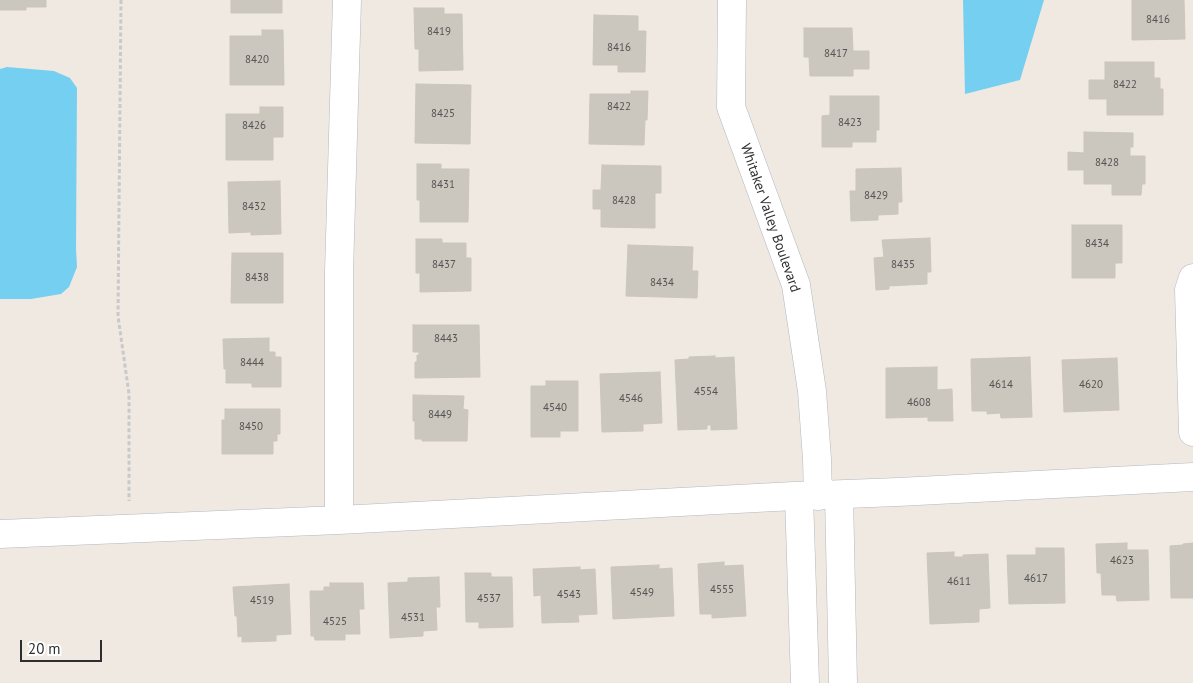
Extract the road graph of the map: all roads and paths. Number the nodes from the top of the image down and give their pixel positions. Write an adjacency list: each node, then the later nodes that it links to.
1 (120, 0): 9 (path)
2 (347, 0): 8 (street)
3 (732, 0): 7 (street, Whitaker Valley Boulevard)
4 (1193, 278): 5 (street)
5 (1193, 432)
6 (1193, 477): 7 (street)
7 (819, 496): 8 (street); 11 (street, Whitaker Valley Boulevard); 12 (street, Whitaker Valley Boulevard)
8 (339, 520): 9 (street)
9 (129, 529): 10 (street)
10 (0, 534)
11 (805, 683)
12 (843, 683)

